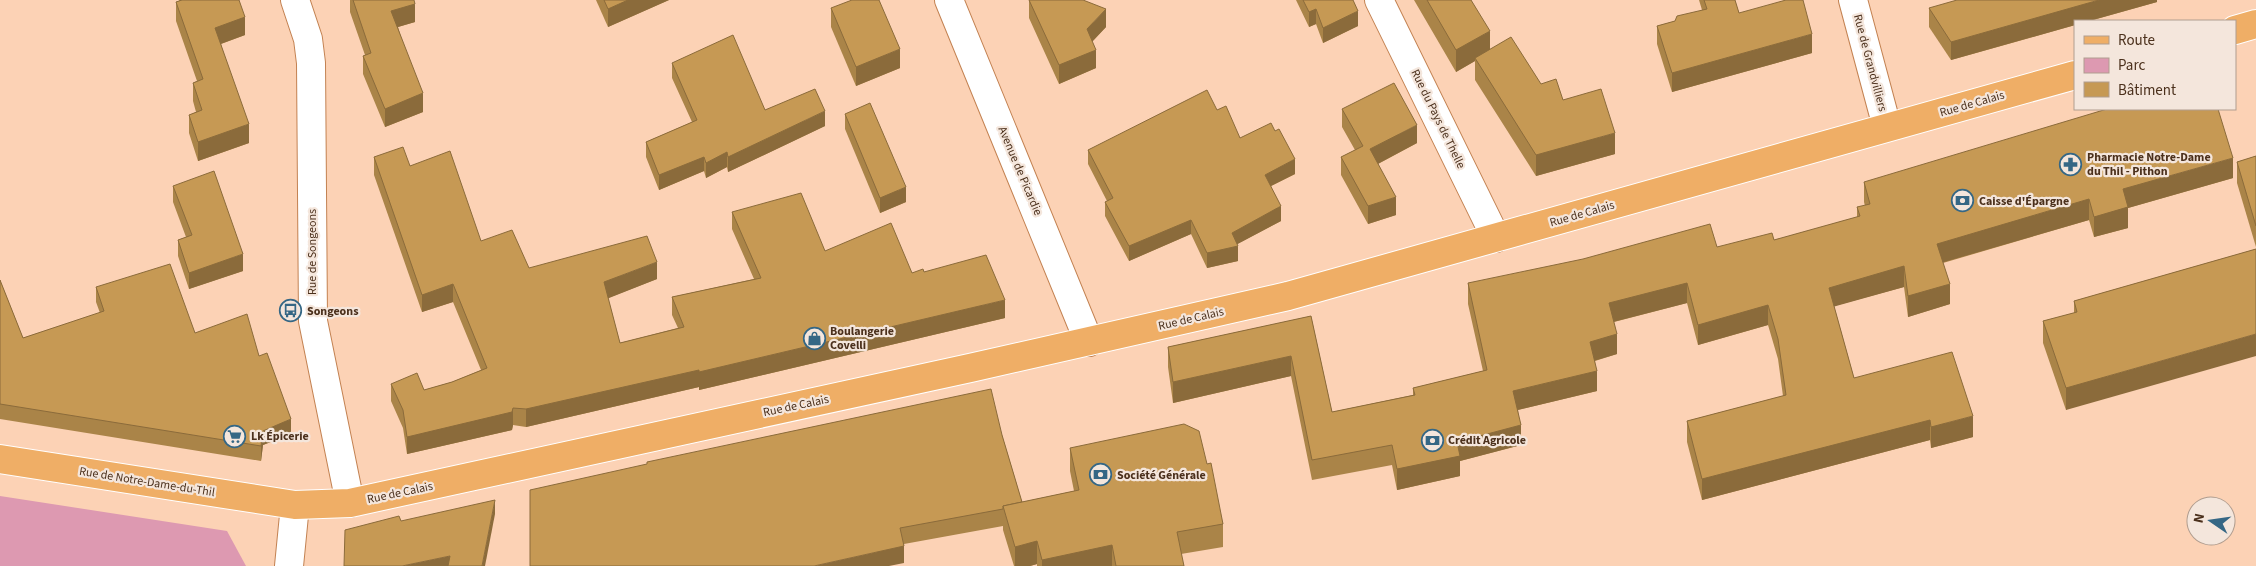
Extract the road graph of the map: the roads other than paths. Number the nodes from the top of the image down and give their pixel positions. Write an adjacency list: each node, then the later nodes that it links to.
1 (296, 0): 13 (street, Rue de Songeons)
2 (949, 0): 10 (street, Avenue de Picardie)
3 (1379, 0): 9 (street, Rue du Pays de Thelle)
4 (1853, 0): 8 (street, Rue de Grandvilliers)
5 (2256, 24): 6 (main road)
6 (2236, 30)
7 (2074, 75): 8 (main road, Rue de Calais)
8 (1887, 127): 9 (main road, Rue de Calais)
9 (1496, 238): 10 (main road, Rue de Calais)
10 (1089, 342): 13 (main road, Rue de Calais)
11 (0, 459): 12 (main road, Rue de Notre-Dame-du-Thil)
12 (295, 504): 13 (main road, Rue de Calais); 14 (street)
13 (350, 504)
14 (289, 566)

